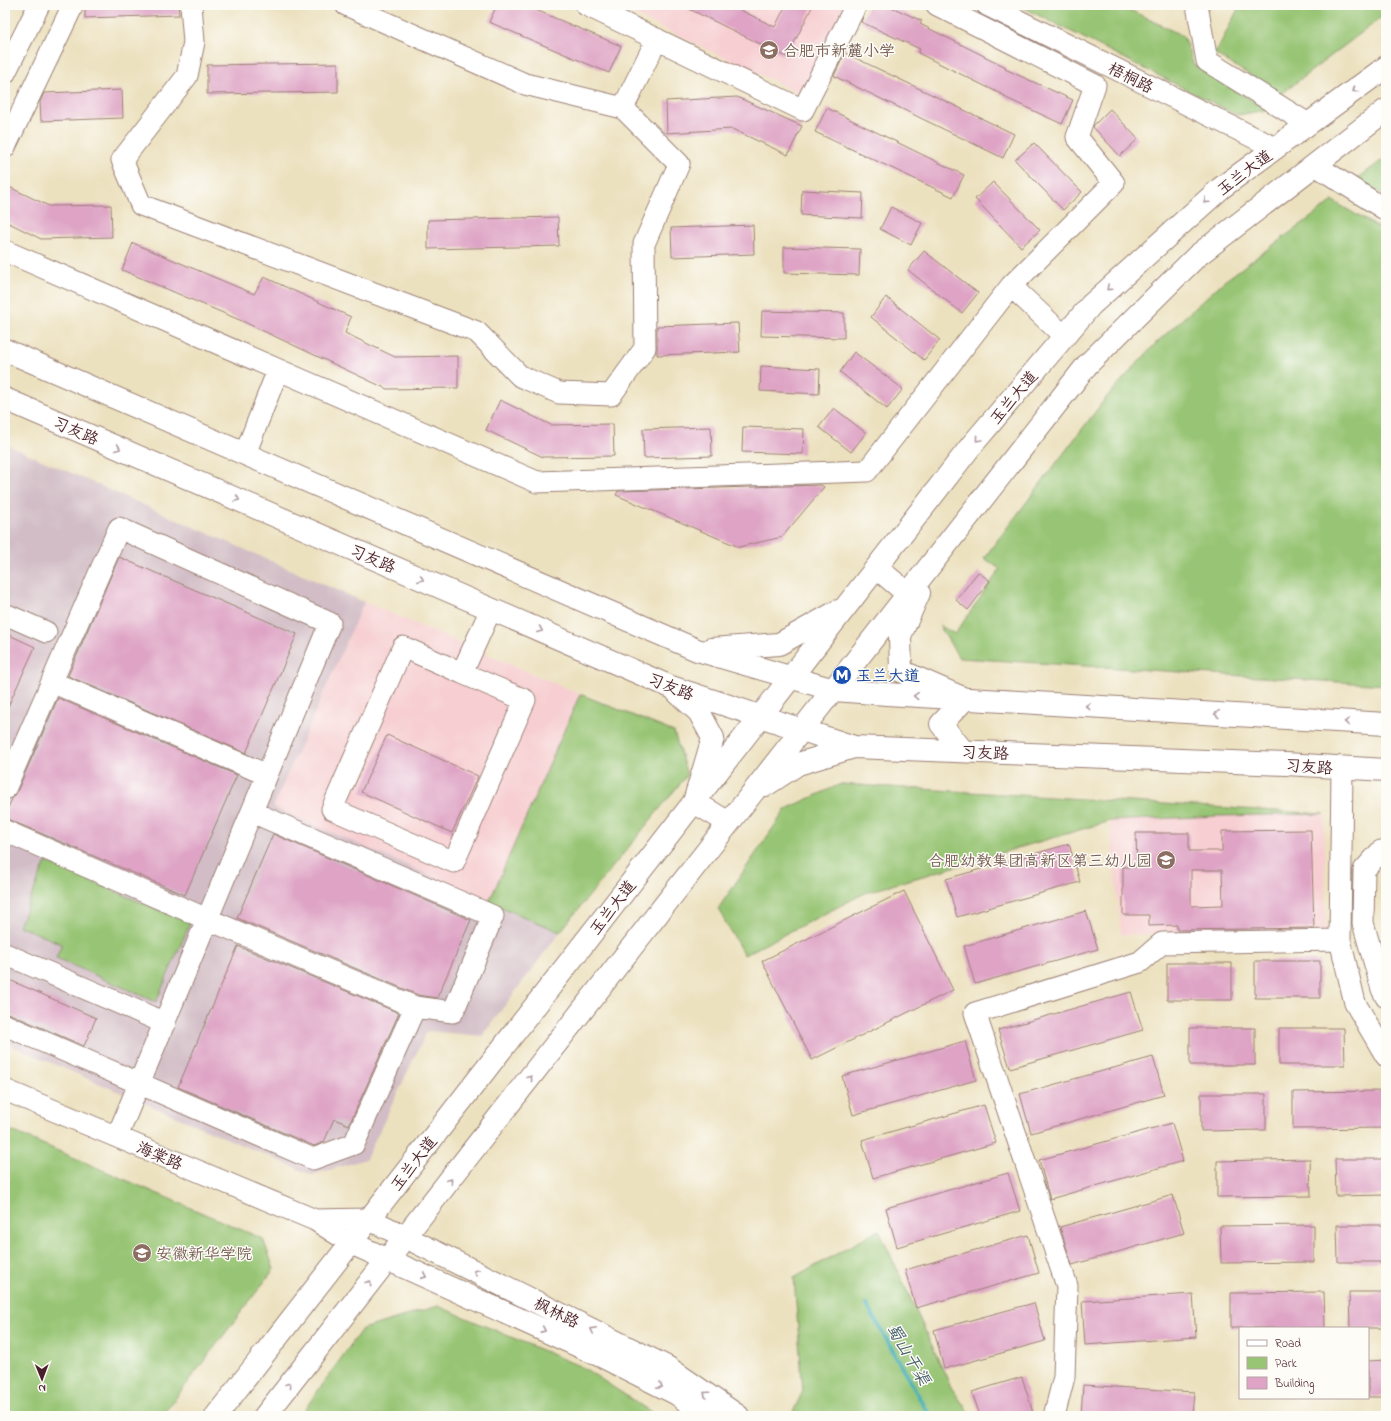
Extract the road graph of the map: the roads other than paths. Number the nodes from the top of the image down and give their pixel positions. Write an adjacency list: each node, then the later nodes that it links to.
1 (38, 5): 12 (street)
2 (73, 5): 16 (street)
3 (191, 5): 13 (street)
4 (346, 5): 13 (street)
5 (586, 5): 10 (street)
6 (856, 5): 10 (street)
7 (937, 5): 21 (street)
8 (988, 5): 17 (street, 梧桐路)
9 (1197, 5): 15 (street)
10 (657, 39): 13 (street)
11 (1386, 66): 15 (main road, 玉兰大道, one-way to 15)
12 (5, 73)
13 (623, 108)
14 (1386, 110): 18 (main road)
15 (1308, 124): 17 (main road, 玉兰大道)
16 (5, 147)
17 (1275, 148): 22 (main road, 玉兰大道, one-way to 22)
18 (1315, 165): 19 (street); 27 (main road)
19 (1386, 210)
20 (5, 250): 24 (street)
21 (1011, 286): 22 (street); 24 (street)
22 (1064, 336): 28 (main road, 玉兰大道, one-way to 28)
23 (5, 350): 26 (main road)
24 (278, 370): 26 (street)
25 (5, 399): 31 (main road, 习友路, one-way to 31)
26 (244, 454): 34 (main road)
27 (932, 563): 29 (main road); 40 (main road)
28 (876, 568): 29 (main road); 30 (main road, 玉兰大道)
29 (908, 594): 39 (main road)
30 (846, 607): 34 (main road); 36 (main road, 玉兰大道)
31 (491, 609): 35 (street); 38 (main road, 习友路, one-way to 38)
32 (5, 614): 33 (street)
33 (46, 632)
34 (697, 650): 36 (main road)
35 (462, 673): 35 (street)
36 (791, 677): 39 (main road); 41 (main road, 玉兰大道)
37 (52, 682): 48 (street); 48 (street); 49 (street)
38 (671, 687): 41 (main road, 习友路); 51 (main road)
39 (834, 690): 40 (main road, one-way to 39); 43 (main road)
40 (965, 699): 42 (main road, one-way to 40); 45 (main road)
41 (761, 716): 43 (main road, 习友路); 51 (main road, 玉兰大道)
42 (1386, 724)
43 (802, 730): 44 (main road, 习友路); 50 (main road)
44 (854, 747): 45 (main road, 习友路); 50 (main road)
45 (963, 751): 46 (main road, 习友路)
46 (1342, 768): 47 (main road, 习友路); 57 (street)
47 (1386, 770)
48 (267, 775): 52 (street)
49 (5, 789)
50 (751, 795): 53 (main road)
51 (694, 802): 53 (main road); 67 (main road, 玉兰大道)
52 (252, 812): 56 (street); 60 (street)
53 (729, 823): 69 (main road, one-way to 53)
54 (5, 831): 56 (street)
55 (1386, 851): 59 (street)
56 (208, 919): 60 (street); 61 (street)
57 (1340, 940): 63 (street); 76 (street)
58 (5, 954): 61 (street)
59 (1386, 997)
60 (415, 1007): 64 (street)
61 (164, 1023): 64 (street)
62 (5, 1025): 64 (street)
63 (1386, 1056)
64 (140, 1083): 66 (street)
65 (5, 1090): 66 (street, 海棠路)
66 (117, 1137): 68 (street, 海棠路)
67 (369, 1219): 68 (street, 海棠路); 69 (main road, 枫林路); 70 (main road, 玉兰大道)
68 (315, 1220): 70 (street, 海棠路)
69 (406, 1237): 71 (main road); 75 (main road, 枫林路, one-way to 69)
70 (350, 1243): 71 (main road, 枫林路); 72 (main road, 玉兰大道)
71 (387, 1260): 73 (main road, one-way to 71); 74 (main road, 枫林路, one-way to 74)
72 (216, 1416)
73 (265, 1416)
74 (706, 1416)
75 (738, 1416)
76 (1054, 1416)

